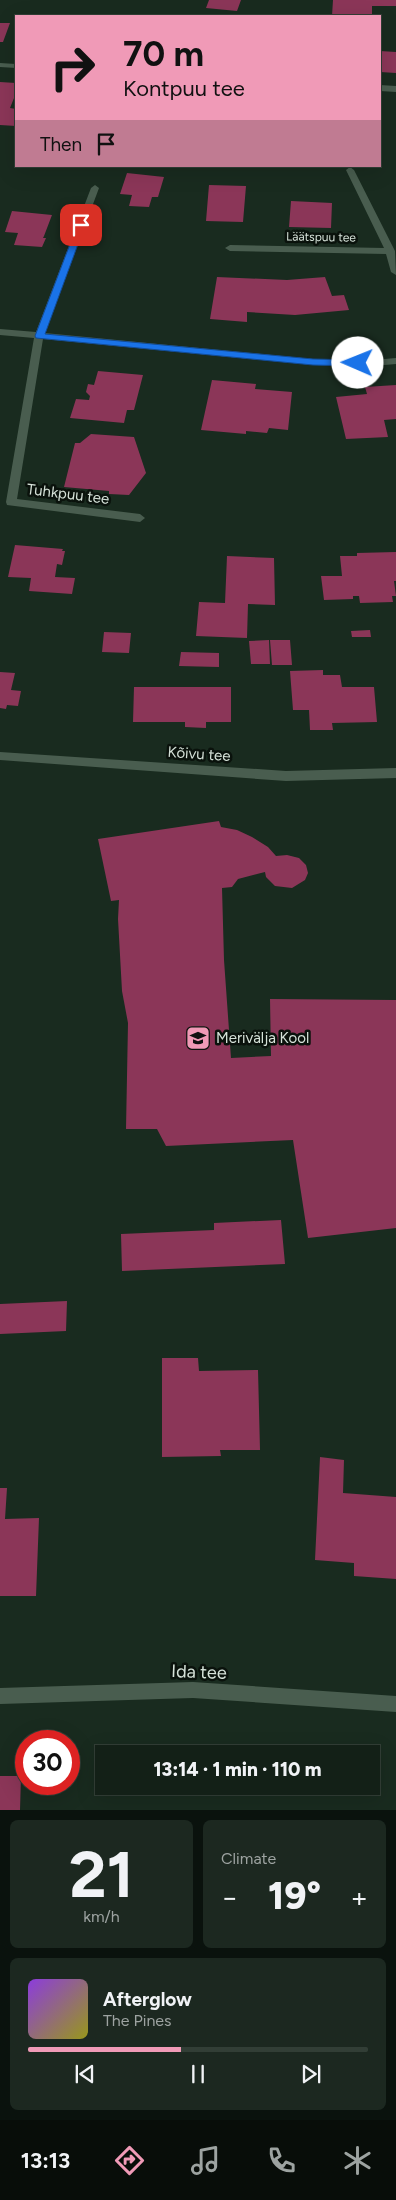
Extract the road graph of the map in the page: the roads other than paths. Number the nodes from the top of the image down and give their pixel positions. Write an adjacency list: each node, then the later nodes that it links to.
1 (0, 65): 2 (street)
2 (15, 66)
3 (381, 88): 4 (street)
4 (396, 89)
5 (350, 170): 8 (street)
6 (95, 188): 11 (street)
7 (230, 248): 8 (street, Läätspuu tee)
8 (390, 250): 9 (street)
9 (396, 272)
10 (0, 332): 11 (street)
11 (39, 336): 12 (street); 13 (street, Tuhkpuu tee)
12 (396, 361)
13 (140, 518)
14 (0, 756): 15 (street, Kõivu tee)
15 (396, 773)
16 (0, 1696): 17 (street, Ida tee)
17 (396, 1704)

